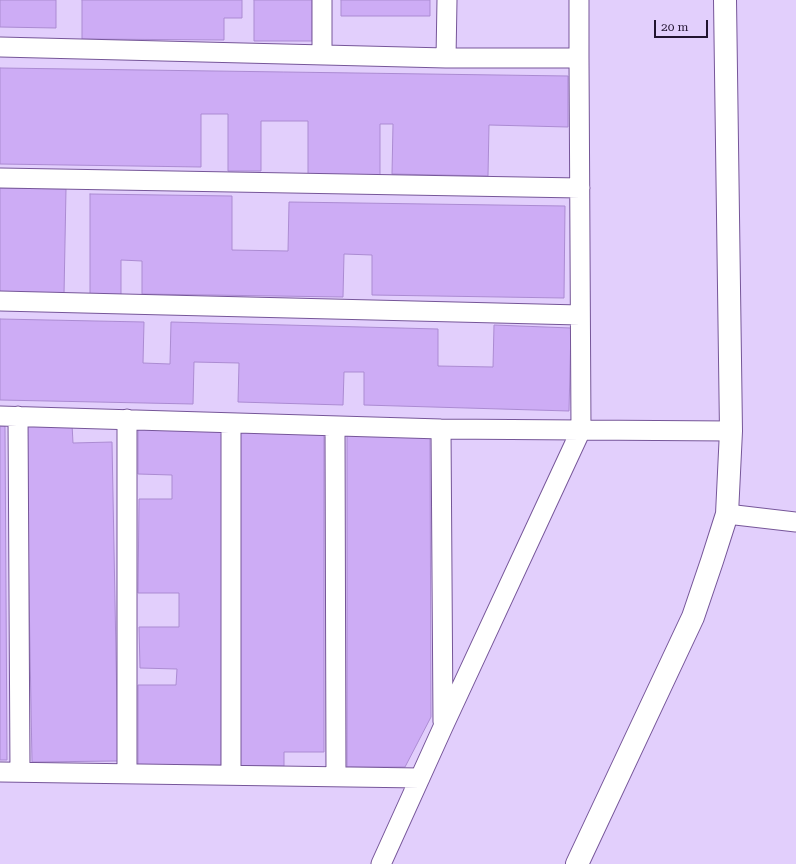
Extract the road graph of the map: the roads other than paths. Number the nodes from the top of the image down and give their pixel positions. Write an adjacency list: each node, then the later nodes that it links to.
1 (322, 0): 6 (street)
2 (447, 0): 7 (street)
3 (580, 0): 8 (street)
4 (725, 0): 19 (street)
5 (0, 47): 6 (street)
6 (322, 54): 7 (street)
7 (446, 58): 8 (street)
8 (579, 58): 10 (street)
9 (0, 178): 10 (street)
10 (580, 188): 12 (street)
11 (0, 301): 12 (street)
12 (580, 315): 18 (street)
13 (9, 416): 14 (street); 24 (street)
14 (127, 419): 15 (street); 25 (street)
15 (231, 423): 16 (street); 26 (street)
16 (335, 426): 17 (street); 27 (street)
17 (441, 429): 18 (street); 22 (street)
18 (581, 430): 19 (street); 22 (street)
19 (730, 432): 20 (street)
20 (726, 514): 21 (street); 30 (street)
21 (796, 522)
22 (443, 726): 28 (street)
23 (0, 772): 24 (street)
24 (20, 772): 25 (street)
25 (127, 773): 26 (street)
26 (231, 775): 27 (street)
27 (336, 777): 28 (street)
28 (420, 778): 29 (street)
29 (381, 864)
30 (577, 864)

